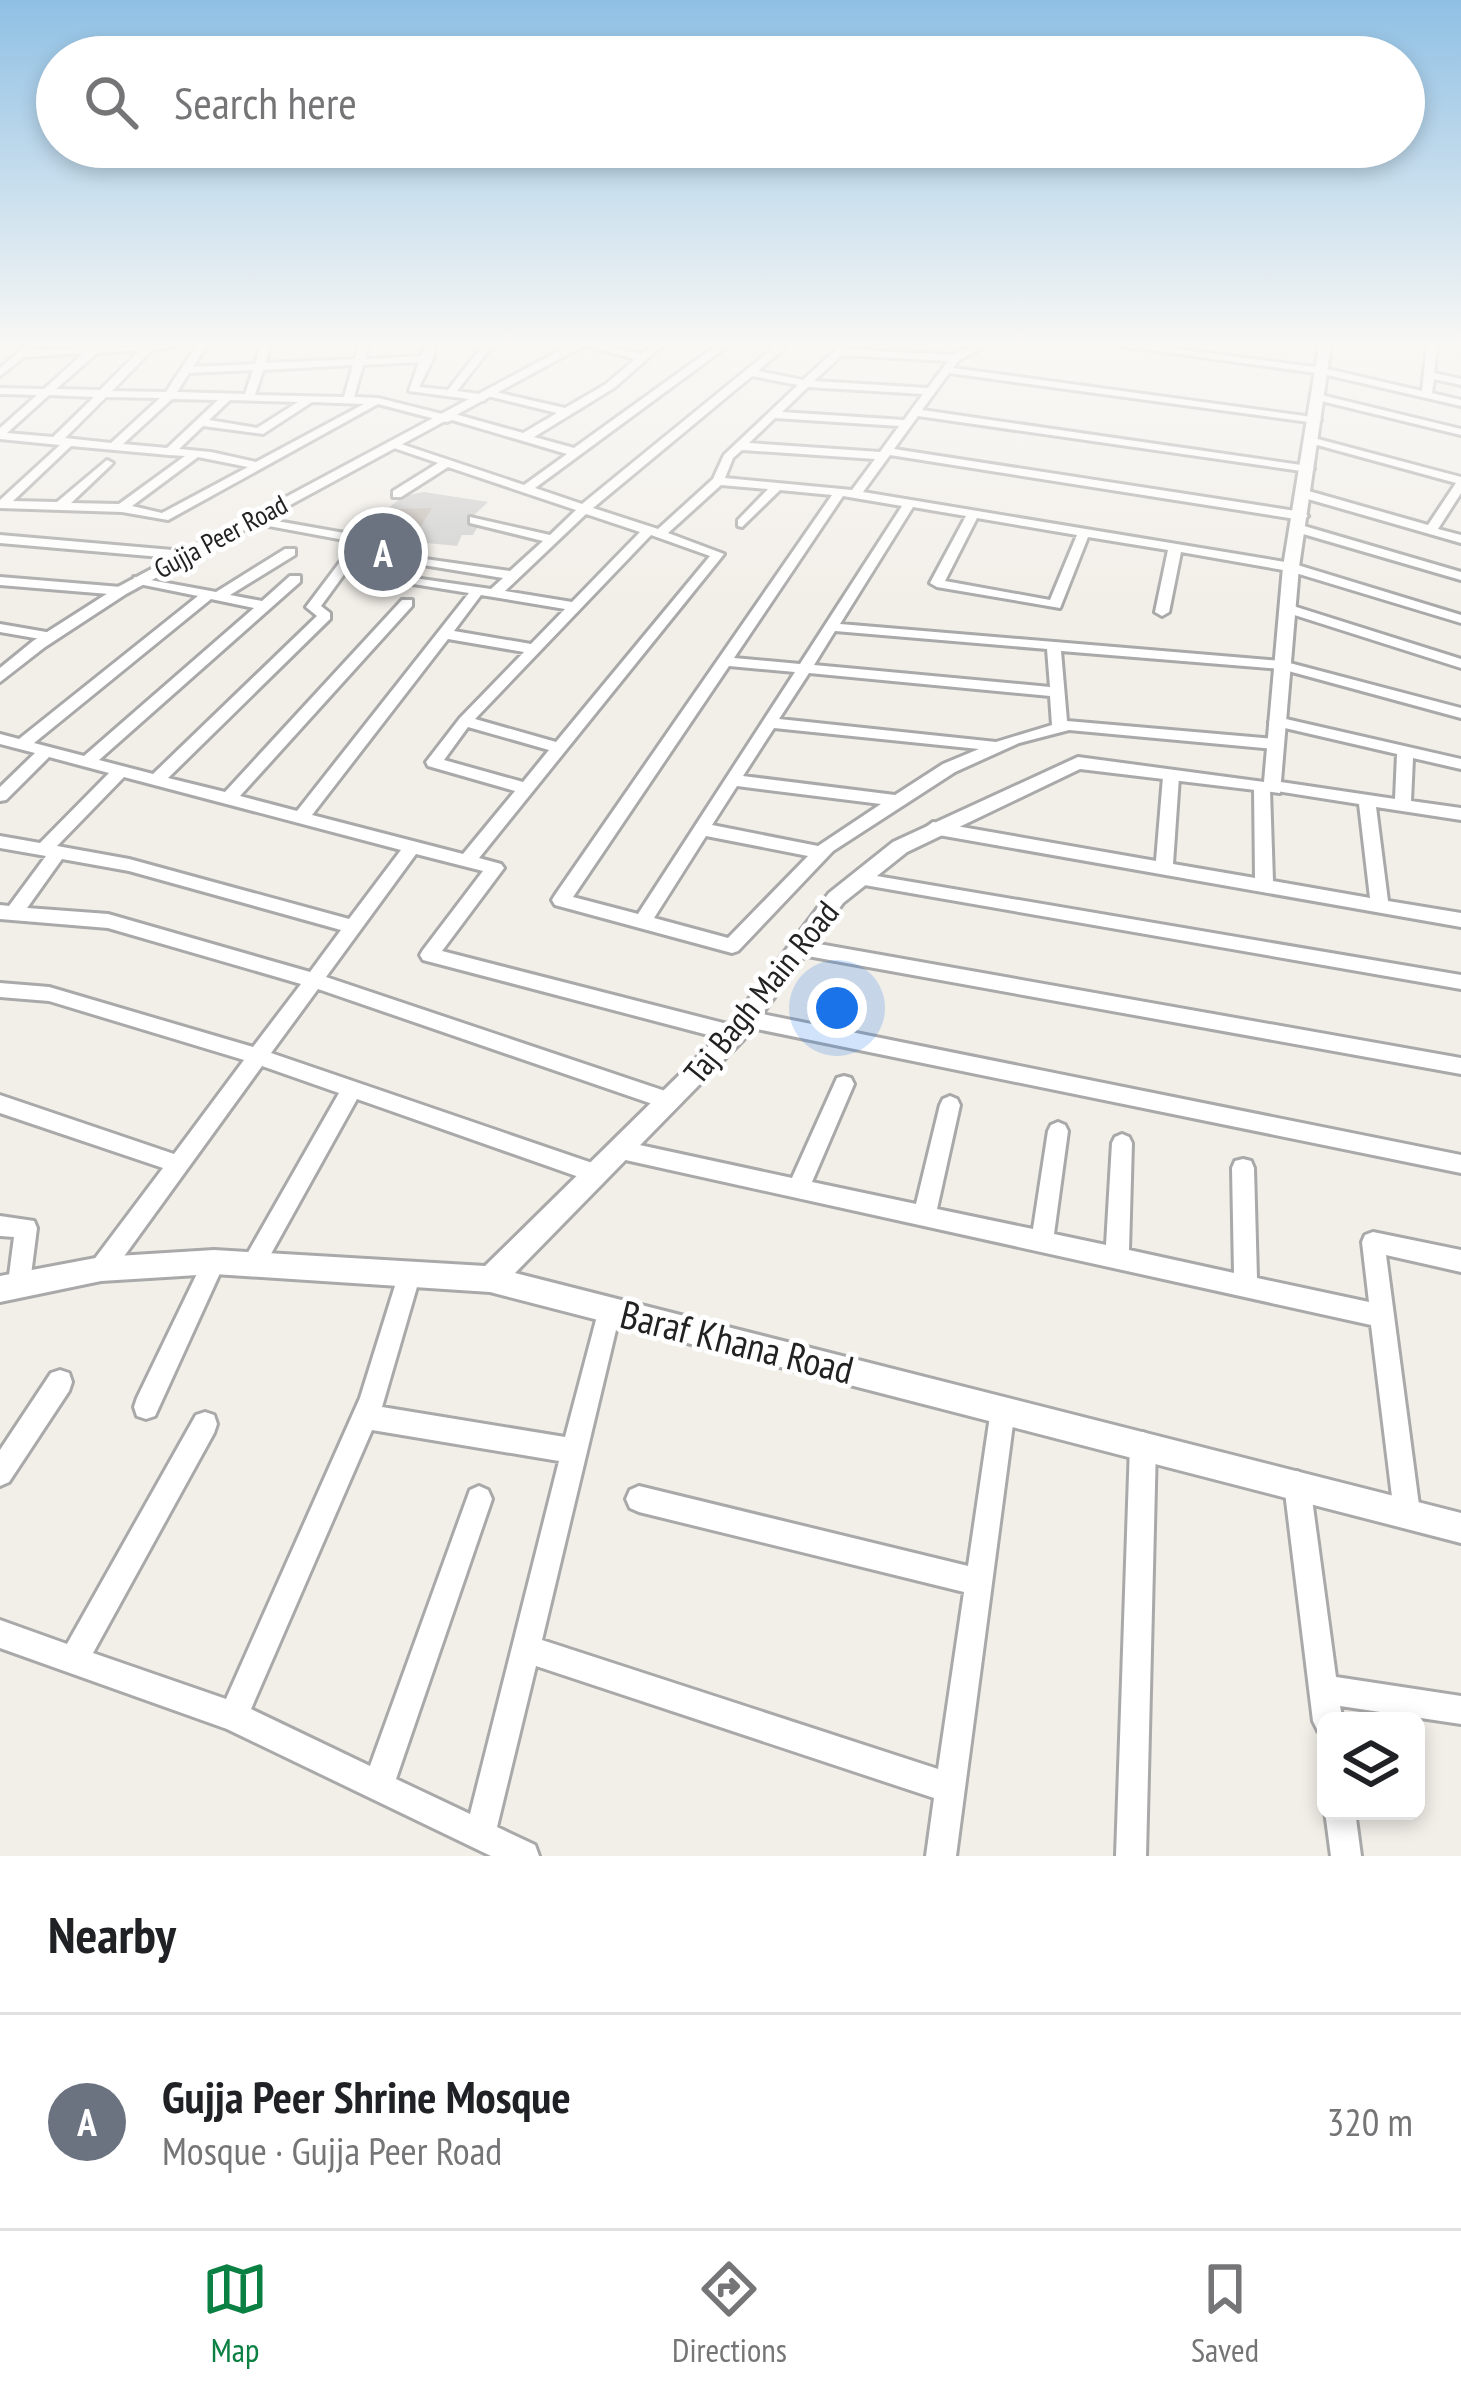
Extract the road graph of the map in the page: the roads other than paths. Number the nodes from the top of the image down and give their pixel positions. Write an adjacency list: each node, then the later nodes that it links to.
1 (1315, 431): 28 (street)
2 (72, 432): 17 (street)
3 (130, 432): 19 (street)
4 (190, 432): 21 (street)
5 (318, 432): 27 (street)
6 (421, 432): 18 (street, Gujja Peer Road)
7 (504, 432): 16 (street)
8 (533, 432): 16 (street)
9 (607, 432): 22 (street)
10 (680, 432): 39 (street)
11 (755, 432): 20 (street)
12 (901, 432): 24 (street)
13 (1017, 432): 28 (street)
14 (1317, 432): 30 (street)
15 (0, 435): 17 (street)
16 (524, 437): 22 (street)
17 (62, 442): 19 (street); 36 (street)
18 (395, 445): 26 (street); 42 (street, Gujja Peer Road)
19 (114, 446): 21 (street)
20 (740, 446): 24 (street); 29 (street)
21 (169, 452): 23 (street)
22 (578, 453): 32 (street)
23 (195, 454): 27 (street); 38 (street)
24 (884, 454): 33 (street); 40 (street)
25 (107, 463): 37 (street)
26 (446, 463): 32 (street); 34 (street)
27 (254, 465): 38 (street)
28 (1308, 469): 40 (street)
29 (718, 481): 31 (street); 46 (street)
30 (1461, 482): 45 (street)
31 (777, 487): 33 (street); 44 (street)
32 (526, 490): 39 (street)
33 (847, 493): 35 (street); 77 (street)
34 (397, 494)
35 (910, 503): 41 (street); 71 (street)
36 (2, 504): 37 (street)
37 (61, 506): 38 (street)
38 (122, 508)
39 (584, 509): 46 (street); 49 (street)
40 (1301, 513): 45 (street); 55 (street); 57 (street)
41 (973, 514): 47 (street); 47 (street)
42 (254, 519): 53 (street, Gujja Peer Road); 99 (street)
43 (474, 520): 49 (street)
44 (742, 523)
45 (1431, 530): 50 (street)
46 (654, 532): 67 (street); 92 (street)
47 (1084, 532): 51 (street)
48 (0, 539): 53 (street)
49 (552, 539): 56 (street)
50 (1461, 539)
51 (1175, 548): 55 (street); 69 (street)
52 (290, 552): 64 (street)
53 (184, 555): 60 (street, Gujja Peer Road)
54 (423, 560): 56 (street)
55 (1291, 567): 68 (street); 70 (street)
56 (514, 576): 63 (street)
57 (1461, 577)
58 (296, 579): 66 (street)
59 (0, 580): 62 (street)
60 (139, 580): 62 (street, Gujja Peer Road); 64 (street)
61 (412, 580): 63 (street)
62 (121, 590): 74 (street, Gujja Peer Road)
63 (486, 593): 67 (street); 73 (street)
64 (214, 596): 66 (street); 90 (street)
65 (407, 603): 104 (street)
66 (265, 606): 95 (street)
67 (575, 607): 76 (street)
68 (1290, 609): 78 (street); 79 (street)
69 (1162, 612)
70 (1461, 619)
71 (831, 627): 75 (street); 80 (street)
72 (0, 628): 74 (street)
73 (444, 634): 76 (street); 109 (street)
74 (52, 637): 81 (street, Gujja Peer Road)
75 (1054, 646): 79 (street); 82 (street)
76 (534, 649): 84 (street)
77 (724, 661): 80 (street); 123 (street)
78 (1461, 664)
79 (1282, 665): 83 (street); 85 (street)
80 (804, 669): 82 (street); 86 (street)
81 (0, 677)
82 (1057, 692): 87 (street)
83 (1461, 713)
84 (465, 721): 92 (street); 102 (street)
85 (1277, 722): 89 (street); 94 (street)
86 (770, 723): 91 (street); 100 (street)
87 (1060, 728): 89 (street); 91 (street)
88 (0, 739): 90 (street)
89 (1276, 744): 101 (street)
90 (22, 745): 93 (street)
91 (999, 747): 106 (street)
92 (560, 748): 102 (street)
93 (46, 751): 95 (street); 103 (street)
94 (1405, 751): 96 (street); 107 (street)
95 (87, 761): 97 (street)
96 (1461, 764)
97 (121, 770): 99 (street); 114 (street)
98 (1172, 777): 101 (street, Taj Bagh Main Road); 110 (street, Taj Bagh Main Road); 117 (street)
99 (156, 780): 104 (street)
100 (733, 780): 106 (street); 111 (street)
101 (1268, 787): 105 (street); 119 (street)
102 (527, 788): 116 (street)
103 (0, 796)
104 (229, 799): 109 (street)
105 (1367, 800): 107 (street); 120 (street)
106 (898, 801): 115 (street)
107 (1403, 805): 108 (street)
108 (1461, 814)
109 (301, 818): 113 (street)
110 (932, 827): 117 (street); 118 (street, Taj Bagh Main Road)
111 (702, 829): 115 (street); 123 (street)
112 (0, 842): 114 (street)
113 (412, 847): 116 (street); 124 (street)
114 (51, 851): 121 (street); 124 (street)
115 (821, 853): 123 (street)
116 (467, 861): 129 (street)
117 (1164, 868): 119 (street)
118 (860, 879): 125 (street, Taj Bagh Main Road); 127 (street)
119 (1264, 886): 120 (street)
120 (1380, 906): 122 (street)
121 (7, 912): 126 (street)
122 (1461, 920)
123 (642, 922)
124 (352, 927): 126 (street)
125 (802, 948): 129 (street, Taj Bagh Main Road); 131 (street)
126 (313, 980): 130 (street); 134 (street)
127 (1461, 982)
128 (0, 990): 130 (street)
129 (741, 1026): 134 (street, Taj Bagh Main Road); 141 (street)
130 (257, 1056): 133 (street); 140 (street)
131 (1461, 1066)
132 (844, 1084): 144 (street)
133 (352, 1089): 143 (street); 151 (street)
134 (670, 1101): 139 (street, Taj Bagh Main Road)
135 (0, 1104): 140 (street)
136 (950, 1106): 145 (street)
137 (1058, 1131): 147 (street)
138 (1122, 1143): 148 (street)
139 (621, 1150): 143 (street, Taj Bagh Main Road); 144 (street)
140 (177, 1164): 152 (street)
141 (1461, 1164)
142 (1243, 1168): 156 (street)
143 (596, 1174): 154 (street, Taj Bagh Main Road)
144 (798, 1189): 145 (street)
145 (924, 1216): 147 (street)
146 (0, 1226): 155 (street)
147 (1042, 1242): 148 (street)
148 (1117, 1258): 156 (street)
149 (1461, 1261): 158 (street)
150 (214, 1262): 151 (street, Baraf Khana Road); 152 (street, Baraf Khana Road); 160 (street)
151 (254, 1263): 153 (street, Baraf Khana Road)
152 (101, 1269): 155 (street, Baraf Khana Road)
153 (410, 1273): 154 (street, Baraf Khana Road); 162 (street)
154 (490, 1279): 157 (street, Baraf Khana Road)
155 (9, 1286)
156 (1246, 1287): 158 (street)
157 (609, 1309): 161 (street, Baraf Khana Road); 165 (street)
158 (1382, 1316): 170 (street)
159 (60, 1382): 166 (street)
160 (146, 1407)
161 (1003, 1409): 164 (street, Baraf Khana Road); 172 (street)
162 (364, 1416): 165 (street); 179 (street)
163 (206, 1424): 175 (street)
164 (1143, 1445): 167 (street, Baraf Khana Road); 186 (street)
165 (574, 1451): 174 (street)
166 (0, 1473)
167 (1297, 1484): 170 (street, Baraf Khana Road); 176 (street)
168 (478, 1499): 180 (street)
169 (639, 1499): 172 (street)
170 (1407, 1514): 171 (street, Baraf Khana Road)
171 (1461, 1528)
172 (979, 1582): 181 (street)
173 (0, 1634): 175 (street)
174 (526, 1648): 181 (street); 183 (street)
175 (74, 1659): 179 (street)
176 (1324, 1689): 177 (street); 178 (street)
177 (1461, 1710)
178 (1327, 1712)
179 (233, 1716): 180 (street)
180 (378, 1786): 183 (street)
181 (950, 1788): 185 (street)
182 (1341, 1820): 187 (street)
183 (480, 1835): 184 (street)
184 (524, 1856)
185 (941, 1856)
186 (1130, 1856)
187 (1346, 1856)

